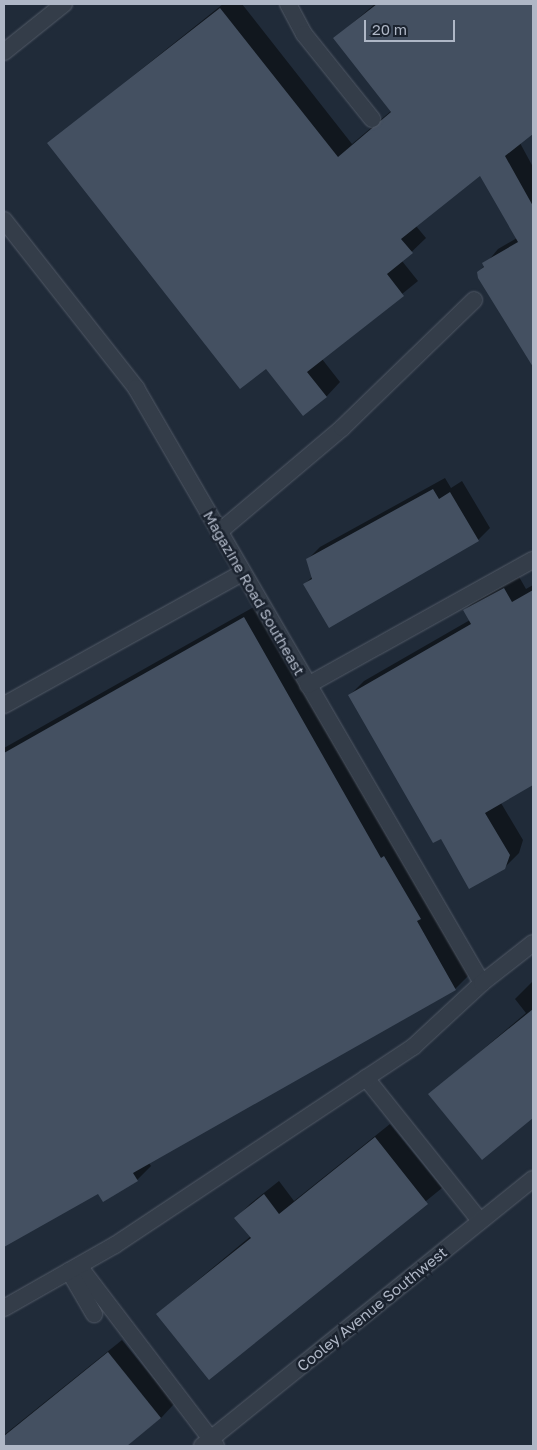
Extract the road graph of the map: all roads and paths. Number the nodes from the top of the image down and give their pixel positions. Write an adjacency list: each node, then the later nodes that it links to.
1 (64, 4): 3 (lane)
2 (288, 4): 4 (lane)
3 (4, 52)
4 (372, 119)
5 (4, 220): 7 (lane, Magazine Road Southeast)
6 (474, 300): 7 (lane)
7 (218, 532): 9 (lane, Magazine Road Southeast)
8 (533, 560): 10 (lane)
9 (242, 573): 10 (lane, Magazine Road Southeast); 11 (lane)
10 (308, 685): 13 (lane, Magazine Road Southeast)
11 (4, 705)
12 (533, 943): 13 (lane)
13 (482, 983): 14 (lane)
14 (366, 1078): 16 (lane); 17 (lane)
15 (533, 1179): 16 (lane, Cooley Avenue Southwest)
16 (480, 1221): 20 (lane, Cooley Avenue Southwest)
17 (74, 1269): 18 (lane); 19 (lane); 20 (lane)
18 (4, 1308)
19 (94, 1314)
20 (210, 1444)

